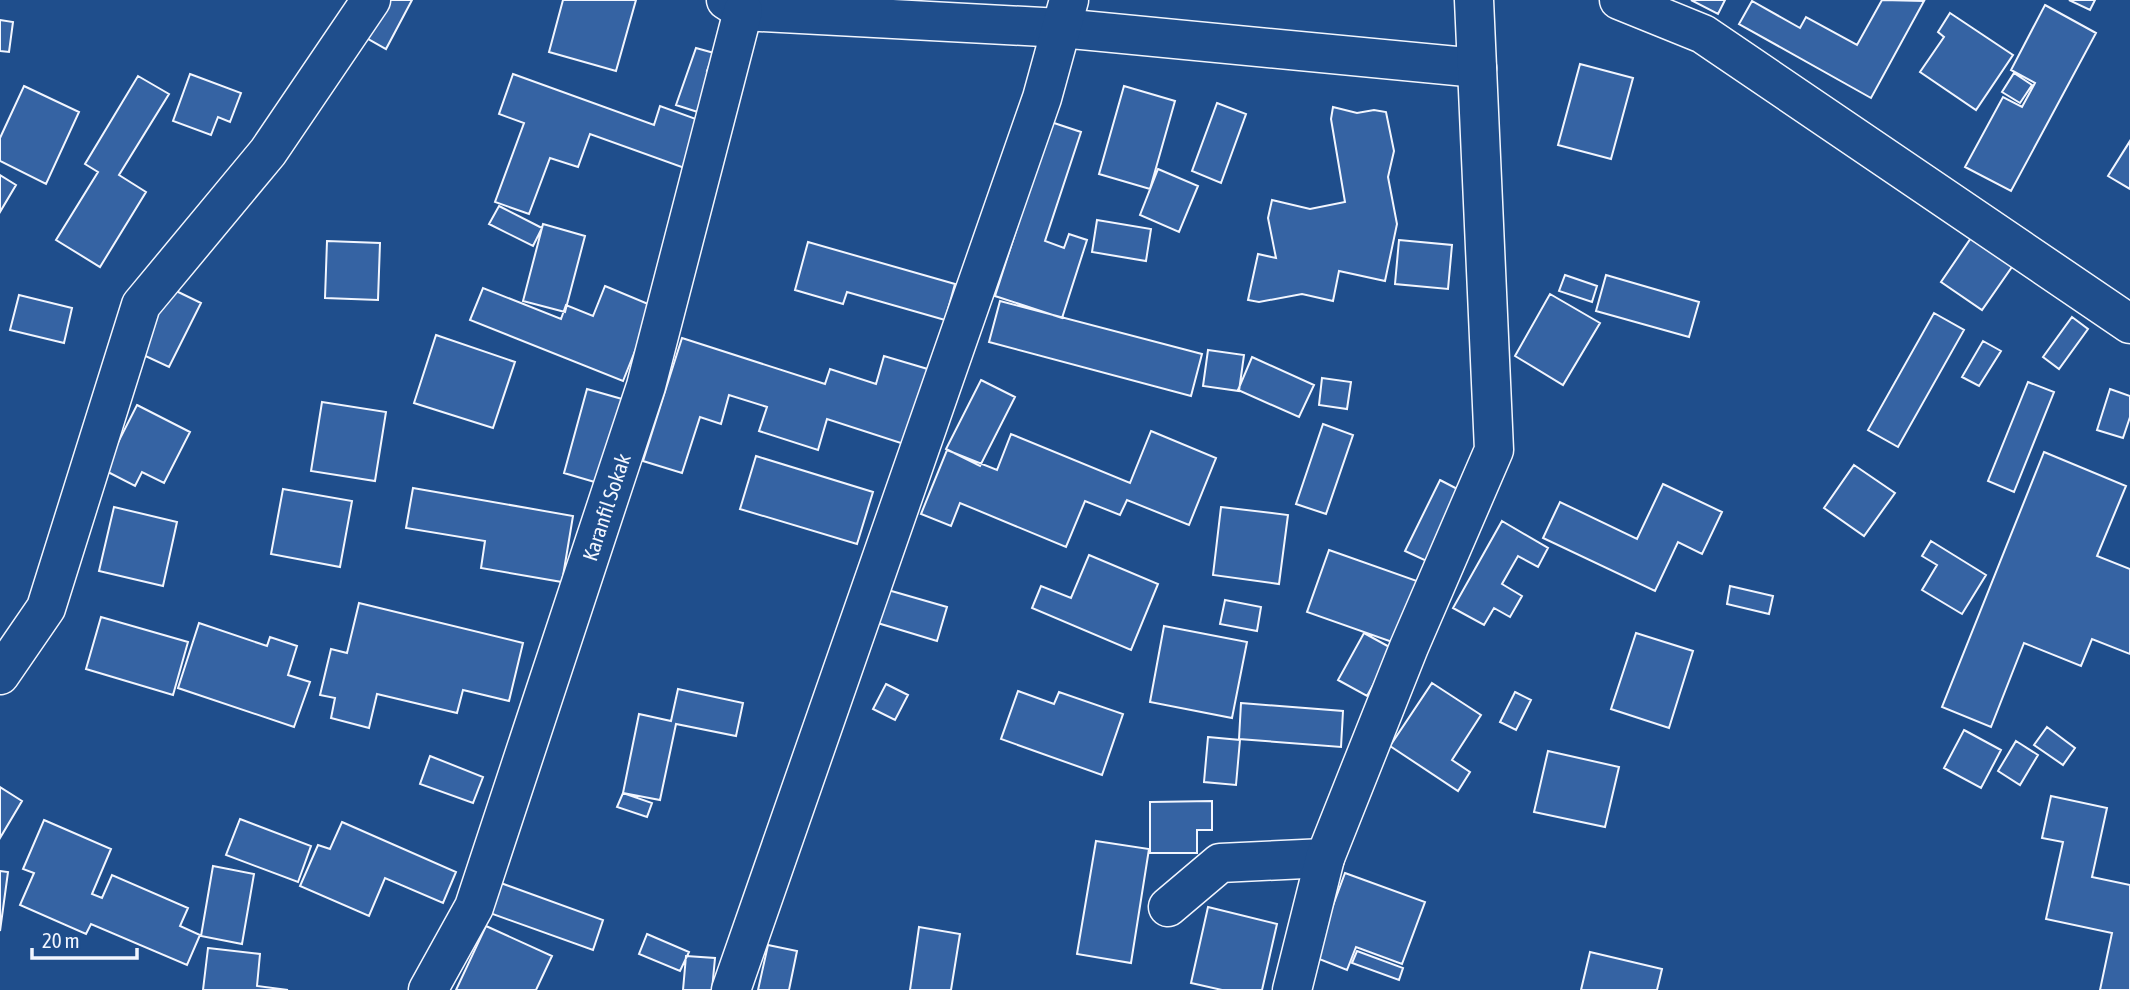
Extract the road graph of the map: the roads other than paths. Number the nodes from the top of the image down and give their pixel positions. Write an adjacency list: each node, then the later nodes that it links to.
1 (371, 0): 8 (street)
2 (1474, 0): 6 (street)
3 (1619, 0): 7 (street)
4 (735, 5): 5 (street); 11 (street, Karanfil Sokak)
5 (1065, 14): 6 (street); 12 (street)
6 (1477, 68): 9 (street)
7 (2130, 324)
8 (0, 675)
9 (1325, 858): 10 (street); 13 (street)
10 (1168, 907)
11 (428, 990)
12 (731, 990)
13 (1292, 990)

